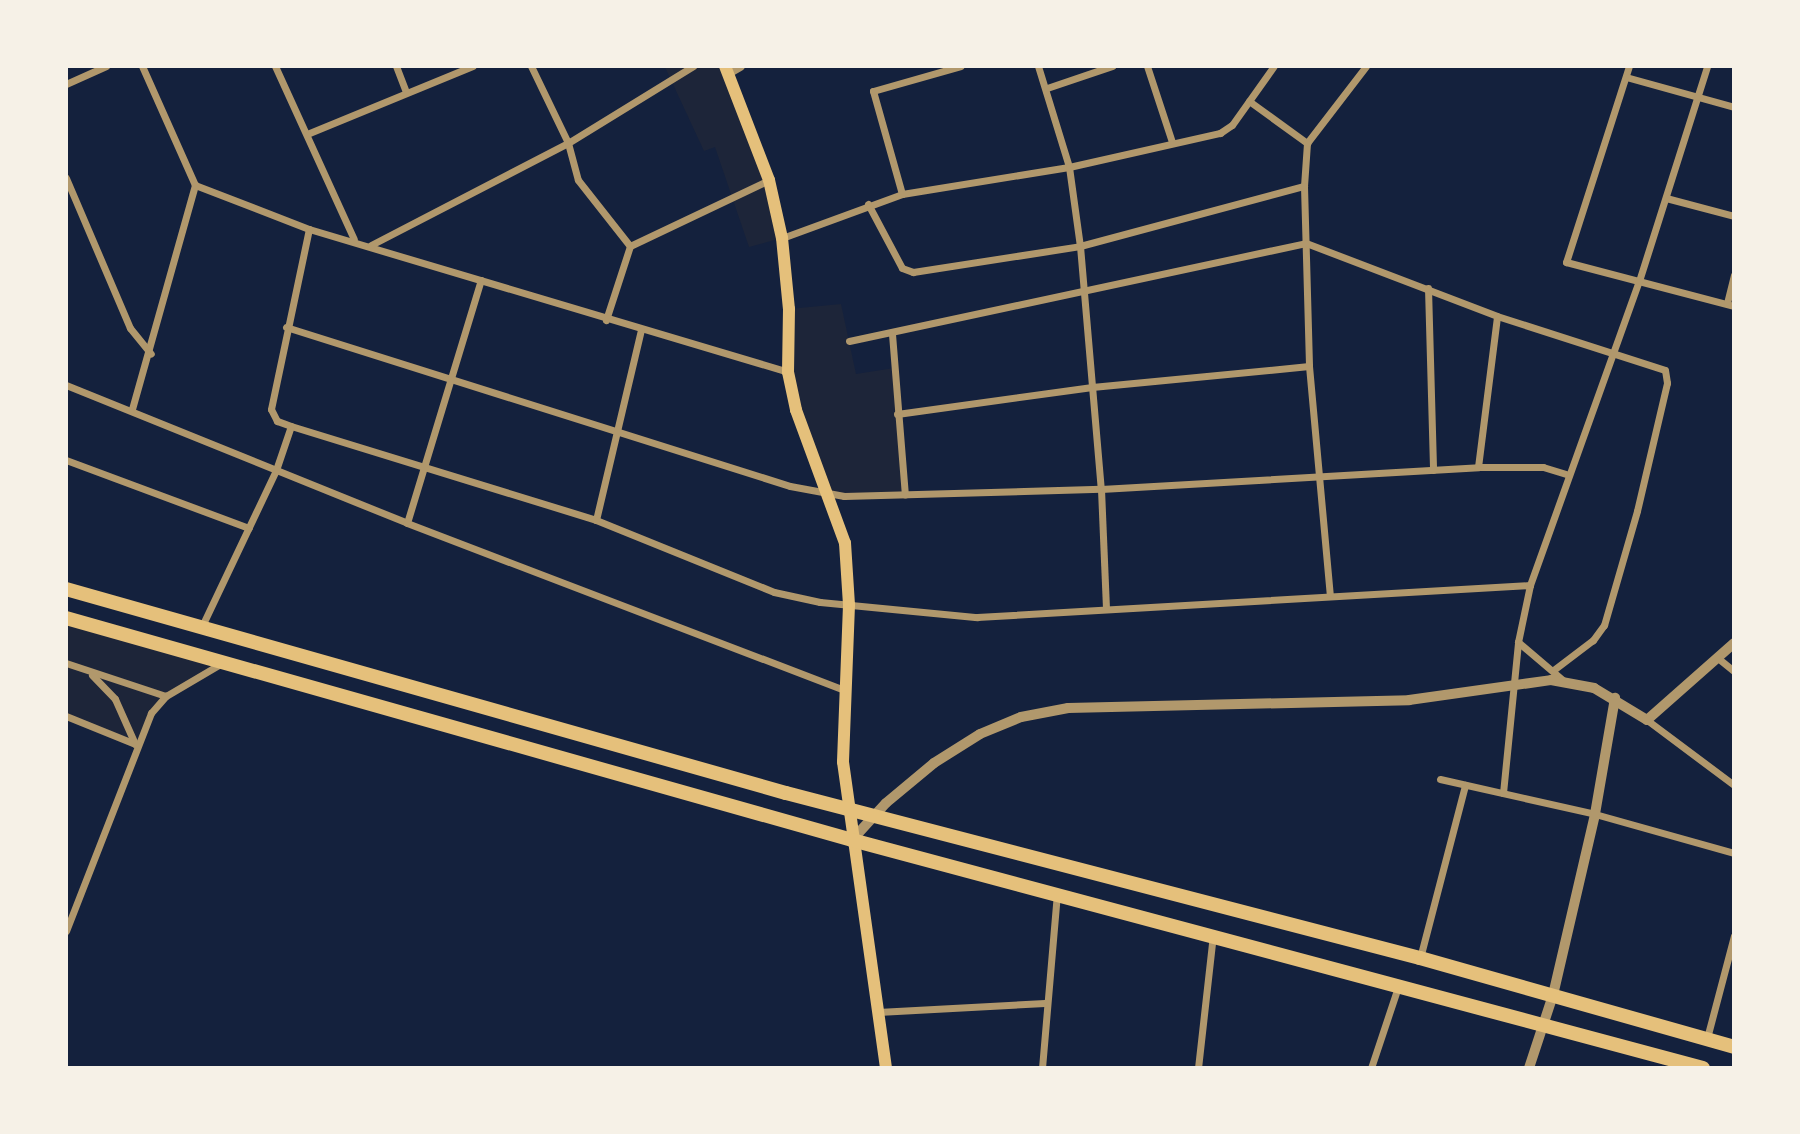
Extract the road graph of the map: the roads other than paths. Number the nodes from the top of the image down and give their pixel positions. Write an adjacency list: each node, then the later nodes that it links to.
1 (106, 66): 19 (street)
2 (142, 66): 32 (street)
3 (275, 66): 25 (street)
4 (396, 66): 21 (street)
5 (473, 66): 21 (street)
6 (531, 66): 27 (street)
7 (693, 66): 27 (street)
8 (740, 66): 17 (street)
9 (961, 66): 34 (street)
10 (1038, 66): 20 (street)
11 (1112, 66): 20 (street)
12 (1147, 66): 26 (street)
13 (1273, 66): 23 (street)
14 (1366, 66): 28 (street)
15 (1629, 66): 18 (street)
16 (1707, 66): 22 (street)
17 (726, 70): 31 (main road)
18 (1626, 77): 22 (street); 47 (street)
19 (66, 84)
20 (1047, 88): 29 (street)
21 (405, 90): 25 (street)
22 (1697, 97): 24 (street); 35 (street)
23 (1249, 101): 26 (street); 28 (street)
24 (1734, 107)
25 (307, 134): 40 (street)
26 (1172, 142): 29 (street)
27 (568, 143): 42 (street); 43 (street)
28 (1307, 144): 33 (street)
29 (1069, 167): 34 (street); 44 (street)
30 (66, 178): 58 (street)
31 (769, 180): 39 (main road); 43 (street)
32 (195, 185): 38 (street); 58 (street)
33 (1304, 186): 41 (street); 44 (street)
34 (902, 194): 36 (street)
35 (1666, 198): 37 (street); 47 (street)
36 (868, 204): 39 (street); 44 (street)
37 (1734, 216)
38 (309, 229): 40 (street); 53 (street)
39 (782, 238): 60 (main road)
40 (354, 239): 42 (street)
41 (1306, 243): 48 (street); 49 (street); 59 (street)
42 (372, 245): 46 (street)
43 (630, 246): 52 (street)
44 (1080, 246): 49 (street)
45 (1734, 275): 50 (street)
46 (481, 280): 52 (street); 61 (street)
47 (1639, 281): 50 (street); 57 (street)
48 (1428, 288): 51 (street); 72 (street)
49 (1084, 291): 55 (street); 63 (street)
50 (1730, 305)
51 (1497, 316): 57 (street); 70 (street)
52 (606, 320): 54 (street)
53 (286, 327): 61 (street); 66 (street)
54 (641, 330): 60 (street); 67 (street)
55 (892, 334): 56 (street); 65 (street)
56 (849, 341)
57 (1612, 353): 73 (street); 93 (street)
58 (151, 354): 64 (street)
59 (1309, 366): 63 (street); 74 (street)
60 (788, 372): 76 (main road)
61 (452, 378): 67 (street); 69 (street)
62 (66, 385): 64 (street)
63 (1091, 387): 65 (street); 75 (street)
64 (132, 409): 71 (street)
65 (897, 414): 77 (street)
66 (291, 426): 69 (street); 71 (street)
67 (618, 430): 76 (street); 78 (street)
68 (66, 460): 80 (street)
69 (423, 466): 78 (street); 79 (street)
70 (1478, 467): 72 (street); 73 (street)
71 (276, 470): 79 (street); 80 (street)
72 (1433, 470): 74 (street)
73 (1566, 474): 81 (street)
74 (1318, 476): 75 (street); 83 (street)
75 (1101, 488): 77 (street); 85 (street)
76 (827, 493): 77 (street); 84 (main road)
77 (905, 494)
78 (596, 520): 84 (street)
79 (407, 523): 98 (street)
80 (249, 528): 87 (street)
81 (1530, 585): 83 (street); 88 (street)
82 (66, 589): 87 (highway)
83 (1330, 595): 85 (street)
84 (849, 605): 85 (street); 98 (main road)
85 (1106, 608)
86 (66, 618): 92 (highway)
87 (202, 626): 108 (highway)
88 (1518, 642): 93 (street); 97 (street)
89 (1734, 643): 90 (street)
90 (1719, 659): 94 (street); 102 (street)
91 (66, 663): 95 (street)
92 (223, 663): 99 (street); 111 (highway)
93 (1555, 669): 96 (street)
94 (1734, 671)
95 (90, 673): 99 (street); 103 (street)
96 (1564, 681): 97 (street); 100 (street)
97 (1514, 685): 107 (street); 110 (street)
98 (844, 690): 108 (main road)
99 (166, 696): 103 (street)
100 (1615, 698): 102 (street); 109 (street)
101 (66, 716): 103 (street)
102 (1647, 720): 106 (street)
103 (135, 744): 114 (street)
104 (1440, 779): 105 (street)
105 (1465, 785): 107 (street); 117 (street)
106 (1734, 786)
107 (1503, 793): 109 (street)
108 (849, 809): 110 (highway); 111 (main road)
109 (1595, 814): 112 (street); 119 (street)
110 (873, 816): 111 (street); 117 (highway)
111 (852, 840): 113 (highway); 121 (main road)
112 (1734, 853)
113 (1057, 892): 115 (highway); 120 (street)
114 (66, 930)
115 (1213, 934): 118 (highway); 128 (street)
116 (1734, 936): 123 (street)
117 (1420, 958): 119 (highway)
118 (1399, 984): 122 (highway); 129 (street)
119 (1553, 995): 122 (street); 123 (highway)
120 (1045, 1003): 121 (street); 127 (street)
121 (878, 1012): 126 (main road)
122 (1544, 1023): 125 (highway); 130 (street)
123 (1707, 1038): 124 (highway)
124 (1734, 1047)
125 (1695, 1066)
126 (886, 1068)
127 (1042, 1068)
128 (1198, 1068)
129 (1371, 1068)
130 (1529, 1068)

